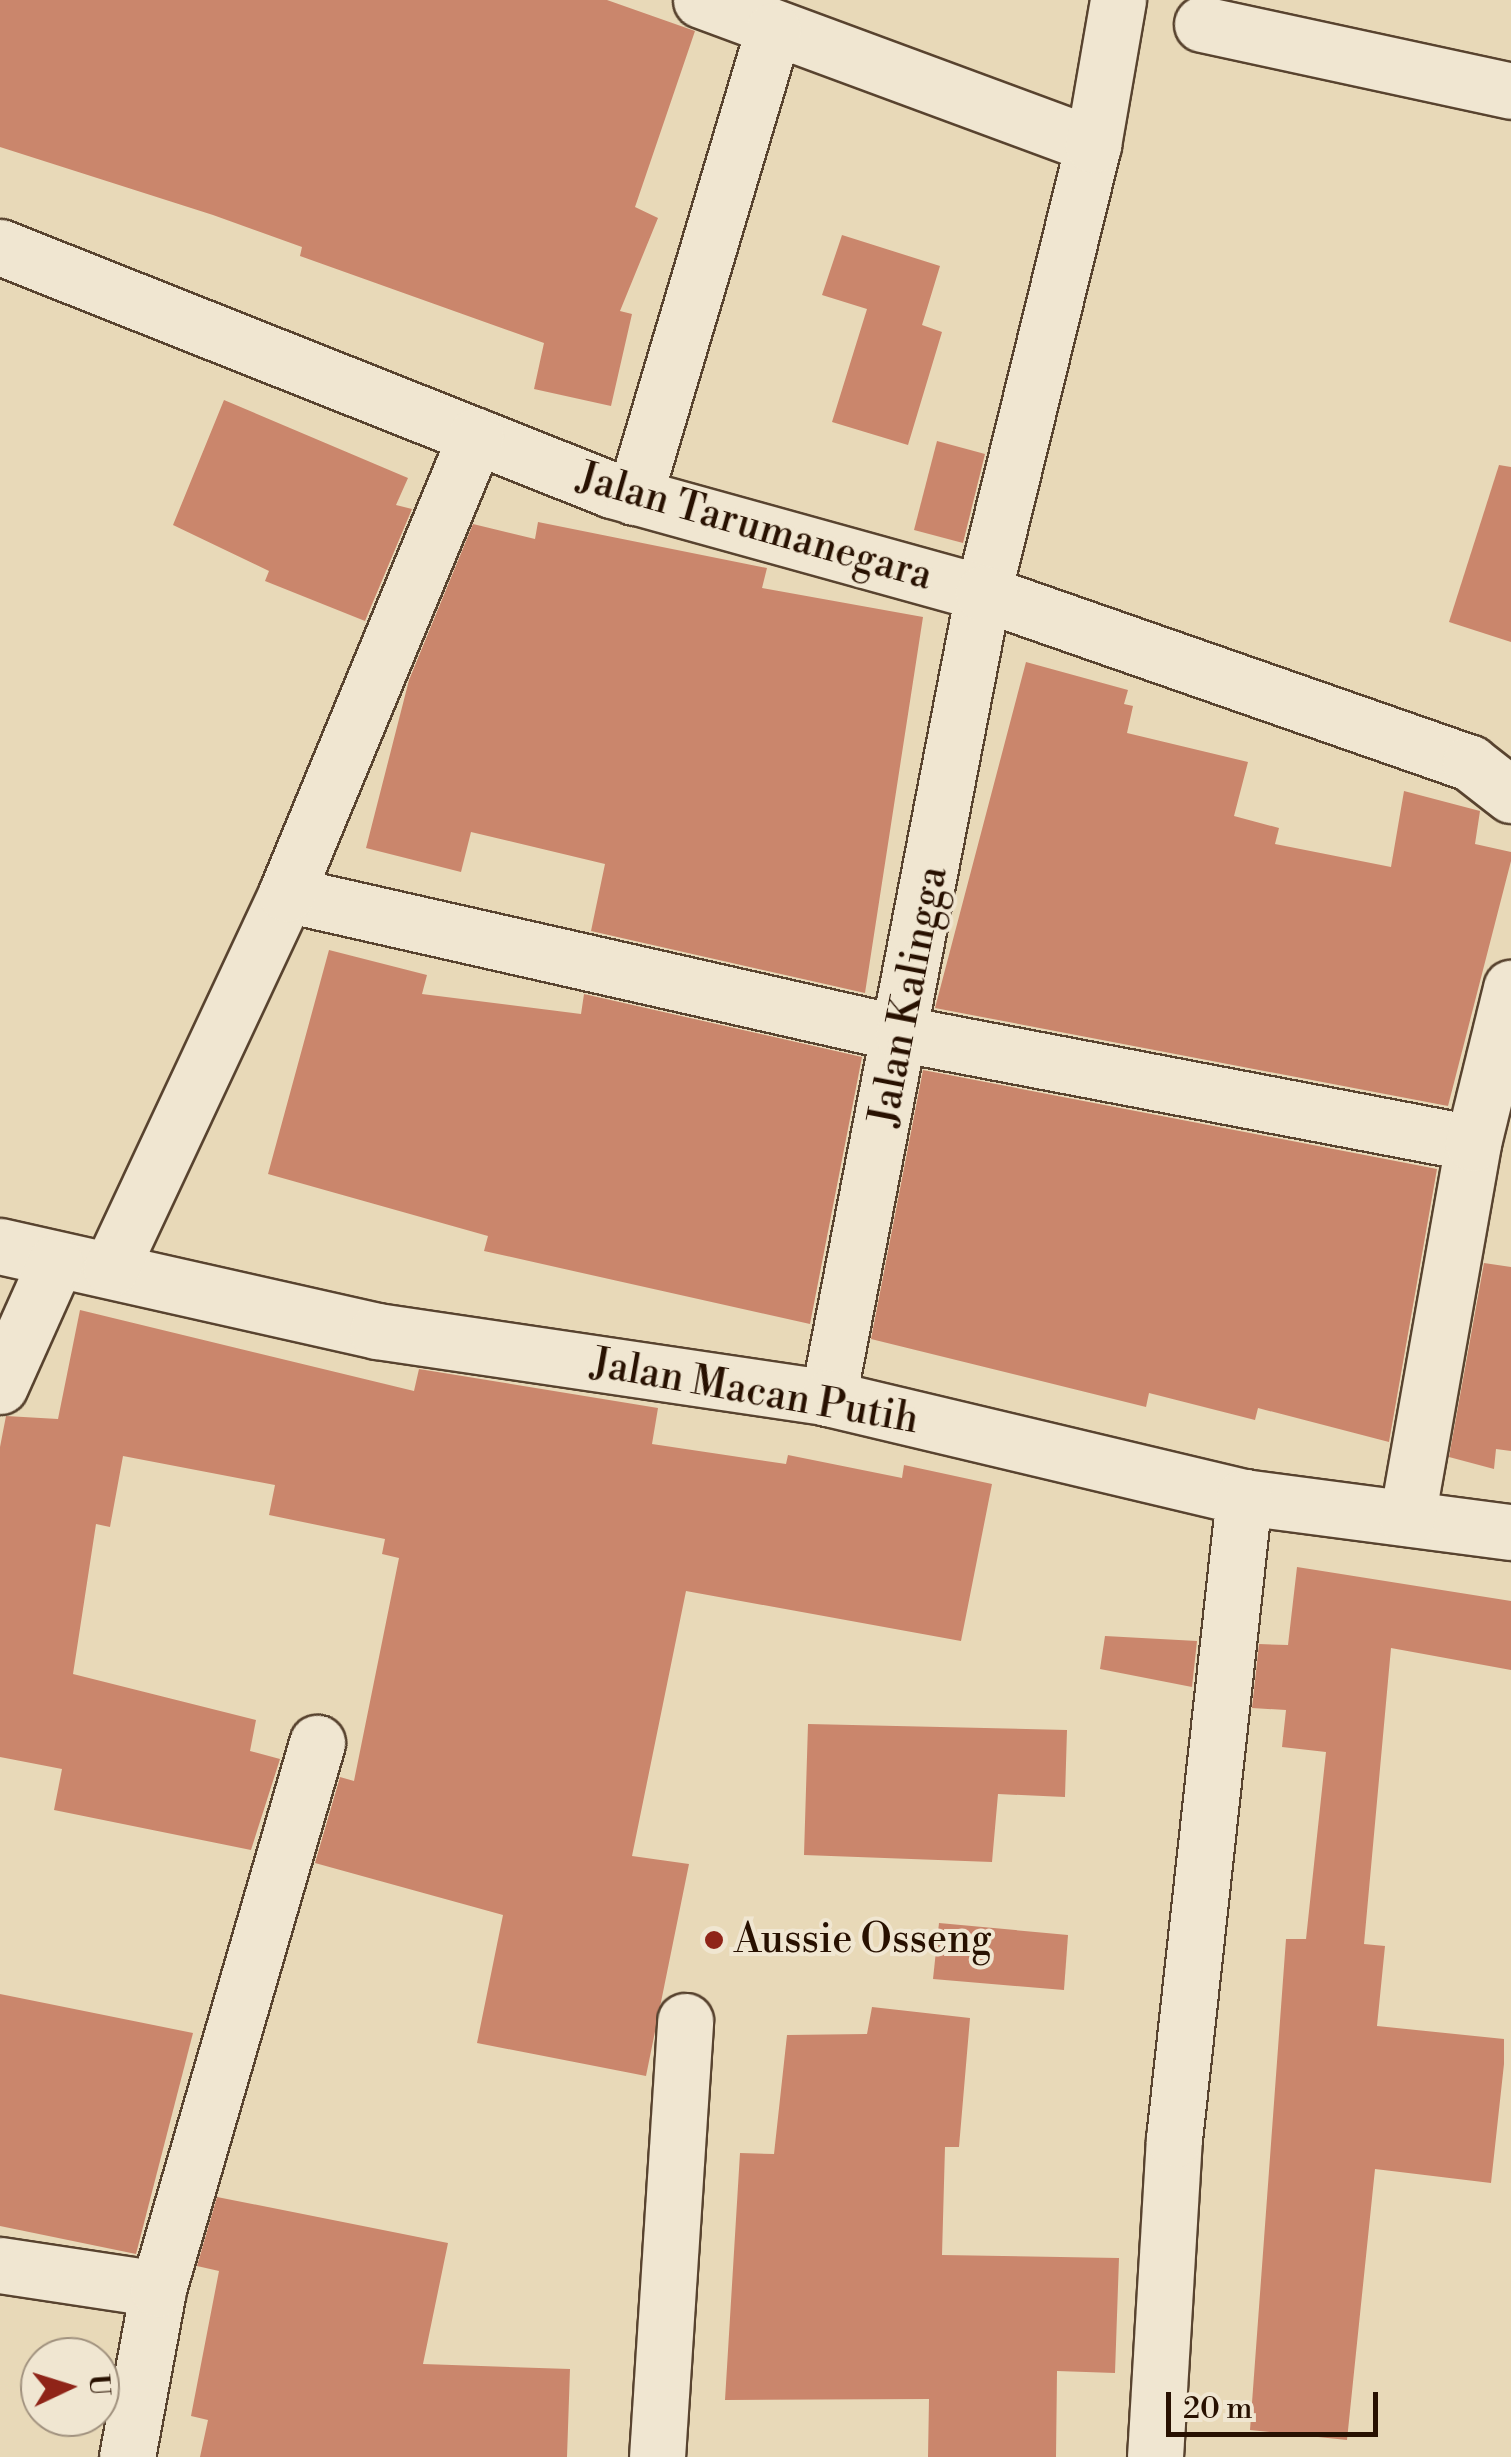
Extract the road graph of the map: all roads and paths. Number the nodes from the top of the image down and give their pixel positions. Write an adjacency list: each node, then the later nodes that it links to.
1 (701, 0): 4 (street)
2 (1118, 0): 6 (street, Jalan Kalingga)
3 (1202, 24): 5 (street)
4 (774, 30): 6 (street); 9 (street)
5 (1511, 91)
6 (1093, 145): 10 (street, Jalan Kalingga)
7 (0, 247): 8 (street, Jalan Tarumanegara)
8 (476, 436): 9 (street, Jalan Tarumanegara); 12 (street)
9 (634, 497): 10 (street, Jalan Tarumanegara)
10 (983, 593): 11 (street, Jalan Tarumanegara); 14 (street, Jalan Kalingga)
11 (1511, 795)
12 (286, 894): 14 (street); 18 (street)
13 (1511, 988): 15 (street)
14 (903, 1034): 15 (street); 20 (street, Jalan Kalingga)
15 (1473, 1143): 22 (street)
16 (0, 1246): 17 (street, Jalan Macan Putih)
17 (55, 1264): 18 (street, Jalan Macan Putih); 19 (street)
18 (112, 1268): 20 (street, Jalan Macan Putih)
19 (0, 1386)
20 (828, 1398): 21 (street, Jalan Macan Putih)
21 (1244, 1496): 22 (street, Jalan Macan Putih); 30 (street)
22 (1407, 1518): 23 (street, Jalan Macan Putih)
23 (1511, 1532)
24 (317, 1744): 27 (street)
25 (686, 2021): 29 (street)
26 (0, 2265): 27 (street)
27 (158, 2289): 28 (street)
28 (127, 2457)
29 (657, 2457)
30 (1155, 2457)

